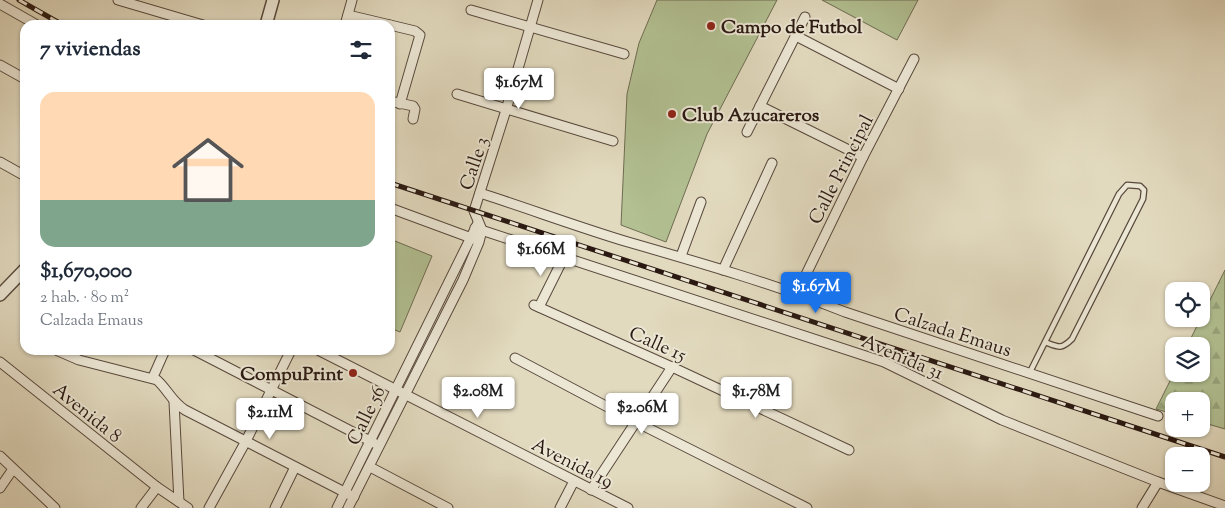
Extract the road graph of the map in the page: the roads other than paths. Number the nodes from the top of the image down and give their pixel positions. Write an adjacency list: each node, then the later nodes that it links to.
1 (118, 0): 10 (street)
2 (272, 0): 11 (street)
3 (352, 0): 7 (street)
4 (538, 0): 15 (street, Calle 3)
5 (0, 4): 9 (street)
6 (471, 10): 15 (street)
7 (348, 15): 12 (street); 13 (street)
8 (805, 17): 16 (street)
9 (28, 20)
10 (186, 20)
11 (269, 20)
12 (346, 20)
13 (369, 20)
14 (395, 26): 24 (street)
15 (529, 28): 17 (street); 26 (street, Calle 3)
16 (796, 36): 21 (street); 25 (street)
17 (624, 54)
18 (914, 59): 21 (street, Calle Principal)
19 (0, 65): 20 (street)
20 (20, 76)
21 (899, 89): 30 (street, Calle Principal)
22 (457, 94): 26 (street)
23 (395, 102): 24 (street)
24 (400, 104): 27 (street)
25 (760, 106): 28 (street); 30 (street)
26 (506, 110): 29 (street); 34 (street, Calle 3)
27 (413, 119)
28 (747, 132)
29 (613, 141)
30 (863, 157): 44 (street, Calle Principal)
31 (0, 162): 33 (street)
32 (772, 163): 42 (street)
33 (20, 173)
34 (480, 193): 37 (street, Calle 3); 40 (street, Calzada Emaus)
35 (701, 202): 40 (street)
36 (395, 210): 38 (street)
37 (479, 226): 38 (street, Calle 56); 39 (street, Calle 56); 41 (street, Avenida 31)
38 (470, 238): 39 (street); 58 (street, Calle 56)
39 (479, 242): 59 (street, Calle 56)
40 (680, 256): 42 (street, Calzada Emaus)
41 (564, 257): 54 (street, Calle 15); 72 (street, Avenida 31)
42 (723, 270): 44 (street, Calzada Emaus)
43 (20, 274): 45 (street)
44 (797, 293): 55 (street, Calzada Emaus)
45 (0, 295)
46 (1045, 342): 46 (lane); 55 (lane)
47 (68, 355): 56 (street)
48 (163, 355): 56 (street)
49 (204, 355): 57 (street)
50 (288, 355): 57 (street)
51 (327, 355): 58 (street, Avenida 19)
52 (515, 358): 62 (street)
53 (0, 362): 73 (street, Avenida 8)
54 (672, 367): 62 (street); 66 (street, Calle 15)
55 (1030, 374): 61 (street, Calzada Emaus)
56 (153, 377): 60 (street)
57 (271, 389): 63 (street); 64 (street)
58 (395, 391): 59 (street, Avenida 19); 63 (street, Calle 56)
59 (405, 396): 65 (street, Calle 56); 71 (street, Avenida 19)
60 (174, 402): 64 (street); 78 (street)
61 (1158, 416)
62 (636, 422): 75 (street); 91 (street)
63 (370, 440): 65 (street); 76 (street, Calle 56)
64 (246, 441): 68 (street); 84 (street)
65 (380, 446): 69 (street, Calle 56)
66 (850, 450)
67 (0, 456): 70 (street)
68 (295, 466): 76 (street); 85 (street)
69 (370, 467): 77 (street, Calle 56); 88 (street)
70 (13, 469): 74 (street); 81 (street)
71 (574, 481): 75 (street, Avenida 19); 89 (street)
72 (1158, 482): 79 (street, Avenida 31); 92 (street)
73 (156, 486): 78 (street, Avenida 8); 82 (street)
74 (0, 488)
75 (591, 490): 90 (street, Avenida 19)
76 (345, 492): 77 (street); 86 (street, Calle 56)
77 (354, 497): 87 (street, Calle 56)
78 (179, 502): 83 (street, Avenida 8)
79 (1210, 505): 80 (street, Avenida 31)
80 (1225, 506)
81 (55, 508)
82 (141, 508)
83 (188, 508)
84 (210, 508)
85 (275, 508)
86 (337, 508)
87 (348, 508)
88 (448, 508)
89 (560, 508)
90 (628, 508)
91 (807, 508)
92 (1142, 508)

